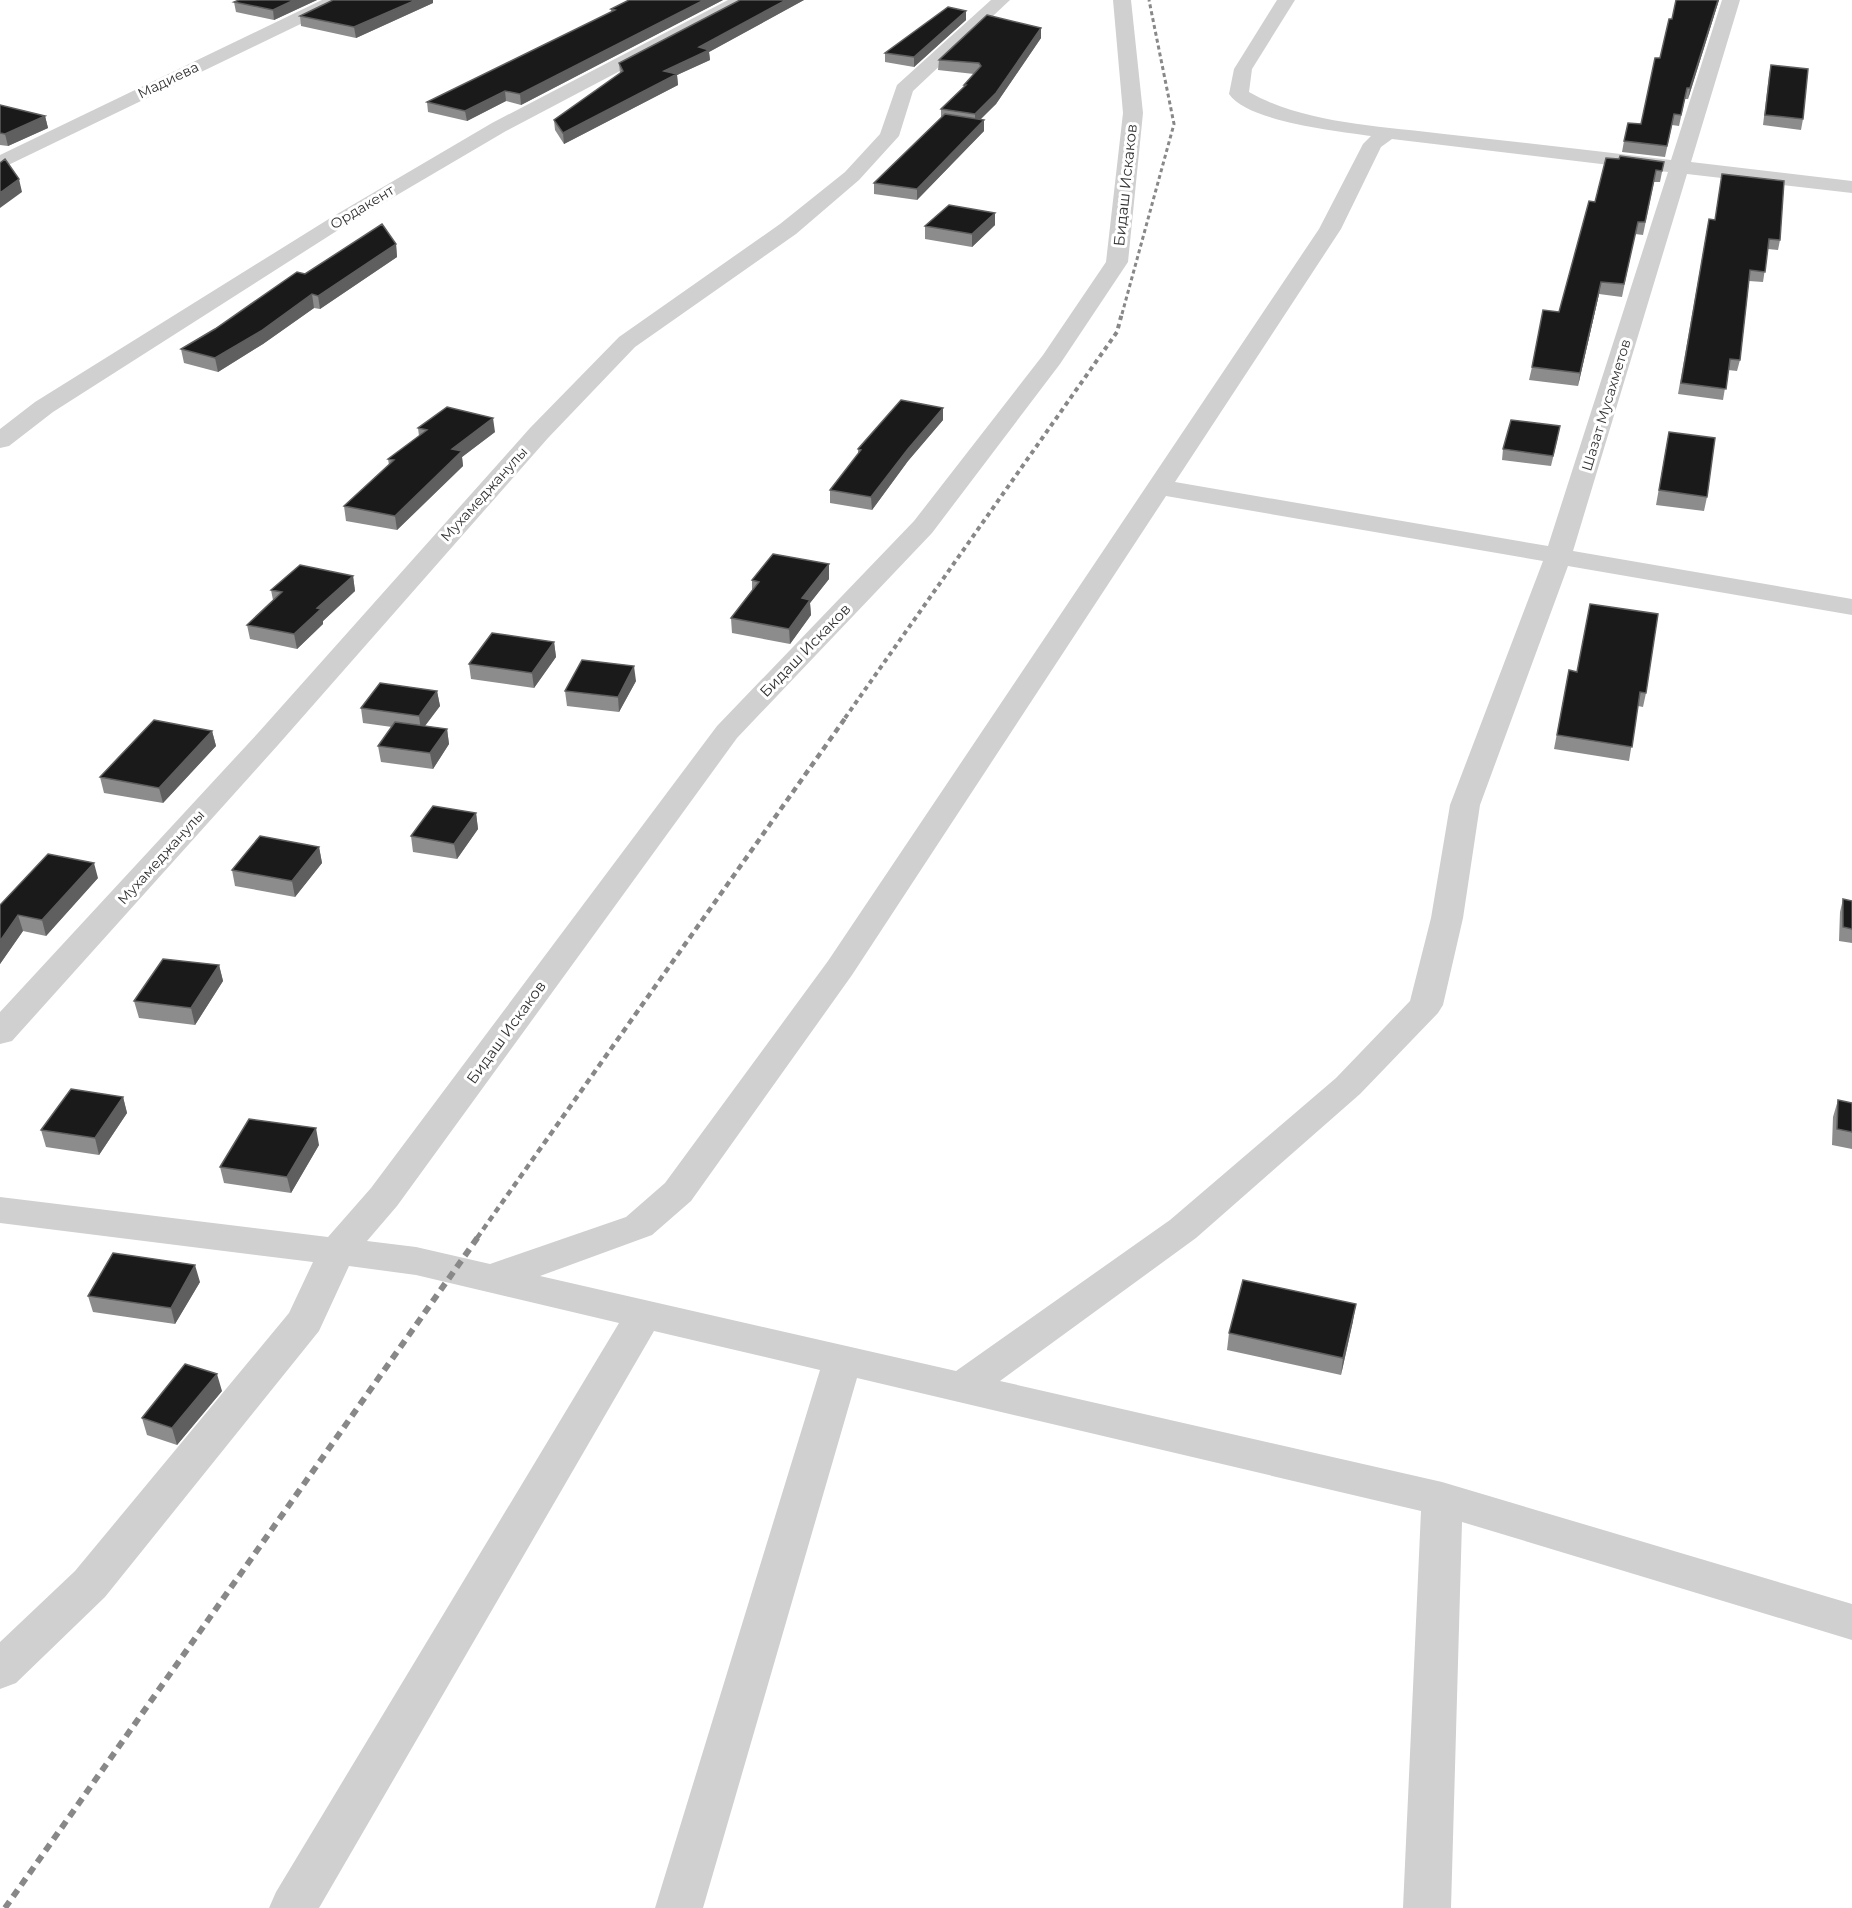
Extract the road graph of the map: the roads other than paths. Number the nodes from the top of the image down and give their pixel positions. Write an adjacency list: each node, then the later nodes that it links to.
1 (336, 0): 8 (street, Мадиева)
2 (741, 0): 11 (street, Ордакент)
3 (1001, 0): 15 (street, Мухамеджанулы)
4 (1122, 0): 17 (street, Бидаш Искаков)
5 (1286, 0): 7 (street)
6 (1731, 0): 9 (street, Шазат Мусахметов)
7 (1388, 133): 9 (street); 12 (street)
8 (0, 163)
9 (1681, 168): 10 (street); 13 (street, Шазат Мусахметов)
10 (1852, 187)
11 (0, 441)
12 (1159, 487): 13 (street); 18 (street)
13 (1558, 557): 14 (street); 21 (street, Шазат Мусахметов)
14 (1852, 607)
15 (0, 1033)
16 (0, 1210): 17 (street)
17 (337, 1251): 18 (street); 24 (street, Бидаш Искаков)
18 (493, 1278): 19 (street)
19 (645, 1313): 20 (street); 25 (street)
20 (843, 1359): 21 (street); 26 (street)
21 (963, 1387): 22 (street)
22 (1442, 1499): 23 (street); 27 (street)
23 (1852, 1622)
24 (0, 1670)
25 (293, 1908)
26 (679, 1908)
27 (1427, 1908)

